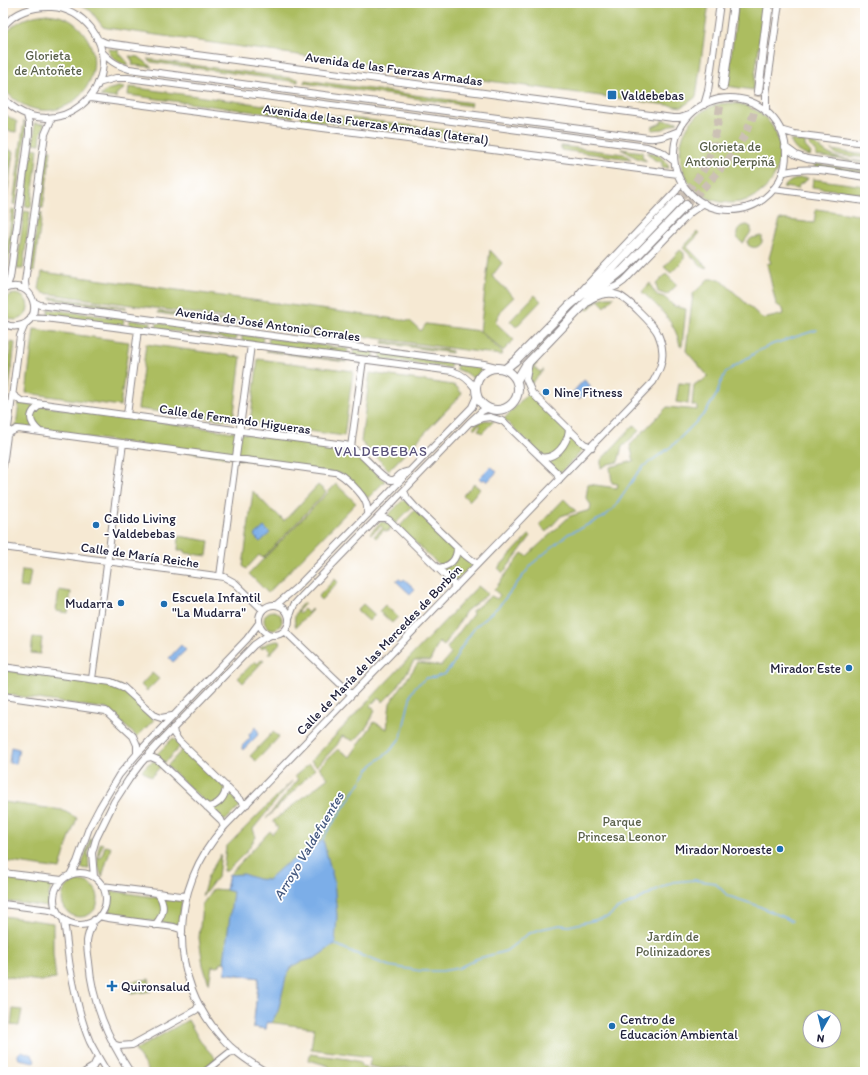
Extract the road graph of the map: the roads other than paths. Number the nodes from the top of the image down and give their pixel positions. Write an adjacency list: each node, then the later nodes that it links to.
1 (720, 3): 13 (street)
2 (734, 3): 9 (main road)
3 (769, 3): 10 (main road)
4 (778, 3): 14 (street)
5 (4, 26): 6 (street)
6 (97, 39): 7 (street); 16 (street, Avenida de las Fuerzas Armadas)
7 (101, 51): 8 (street); 18 (street)
8 (98, 83): 12 (street); 22 (street)
9 (723, 86)
10 (758, 91)
11 (3, 98): 15 (street)
12 (90, 98): 17 (street); 25 (street, Avenida de las Fuerzas Armadas (lateral))
13 (704, 105): 14 (street); 16 (street)
14 (766, 112): 19 (street)
15 (27, 115): 17 (street); 33 (street)
16 (689, 116): 18 (street)
17 (52, 118): 34 (street)
18 (679, 130): 22 (street)
19 (780, 130): 20 (street); 21 (street)
20 (865, 143)
21 (785, 147): 23 (street); 24 (street)
22 (674, 161): 25 (street)
23 (865, 167)
24 (782, 173): 26 (street); 28 (street)
25 (678, 174): 27 (street)
26 (865, 177)
27 (682, 182): 31 (street); 35 (street)
28 (773, 189): 30 (street); 31 (street)
29 (680, 199): 35 (main road)
30 (865, 201)
31 (704, 203): 36 (street)
32 (686, 205): 36 (main road)
33 (5, 289): 34 (street)
34 (26, 290): 37 (street)
35 (574, 301): 45 (main road)
36 (588, 301): 44 (main road); 59 (street, Calle de María de las Mercedes de Borbón)
37 (34, 302): 38 (street); 45 (street, Avenida de José Antonio Corrales)
38 (31, 317): 40 (street); 41 (street, Avenida de José Antonio Corrales)
39 (3, 323): 40 (street)
40 (24, 324): 48 (street)
41 (138, 330): 42 (street, Avenida de José Antonio Corrales); 51 (street)
42 (250, 345): 43 (street, Avenida de José Antonio Corrales); 53 (street)
43 (363, 360): 47 (street, Avenida de José Antonio Corrales); 58 (street)
44 (530, 361): 46 (main road); 54 (street)
45 (502, 368): 46 (main road); 47 (main road)
46 (517, 380): 50 (main road)
47 (477, 392): 50 (main road); 63 (street)
48 (13, 395): 49 (street, Calle de Fernando Higueras); 56 (street)
49 (42, 404): 51 (street, Calle de Fernando Higueras); 55 (street)
50 (489, 408): 52 (street)
51 (127, 415): 53 (street, Calle de Fernando Higueras)
52 (469, 423): 60 (street); 65 (street)
53 (239, 430): 58 (street, Calle de Fernando Higueras); 61 (street)
54 (570, 430): 59 (street); 60 (street)
55 (38, 431): 56 (street); 57 (street)
56 (7, 434): 62 (street)
57 (123, 443): 61 (street); 70 (street)
58 (351, 447): 63 (street, Calle de Fernando Higueras)
59 (592, 447): 64 (street, Calle de María de las Mercedes de Borbón)
60 (540, 457): 64 (street)
61 (235, 458): 66 (street); 73 (street)
62 (3, 466)
63 (410, 471): 66 (street)
64 (559, 480): 71 (street, Calle de María de las Mercedes de Borbón)
65 (404, 491): 67 (street); 69 (street)
66 (366, 516): 75 (street)
67 (378, 518): 72 (street); 77 (street)
68 (3, 547): 70 (street, Calle de María Reiche)
69 (457, 548): 71 (street); 72 (street)
70 (108, 561): 73 (street, Calle de María Reiche); 82 (street)
71 (477, 564): 74 (street, Calle de María de las Mercedes de Borbón)
72 (437, 568): 74 (street)
73 (220, 576): 76 (street, Calle de María Reiche)
74 (455, 588): 83 (street, Calle de María de las Mercedes de Borbón)
75 (276, 605): 76 (street); 77 (street)
76 (263, 610): 78 (street)
77 (289, 618): 79 (street)
78 (259, 623): 80 (street); 85 (street)
79 (285, 631): 80 (street); 83 (street)
80 (271, 636): 86 (street)
81 (4, 668): 82 (street)
82 (92, 679): 85 (street)
83 (351, 694): 90 (street, Calle de María de las Mercedes de Borbón)
84 (3, 696): 87 (street)
85 (174, 715): 87 (street)
86 (174, 728): 88 (street); 89 (street)
87 (137, 754): 94 (street)
88 (146, 758): 91 (street); 95 (street)
89 (226, 786): 90 (street); 91 (street)
90 (247, 804): 92 (street, Calle de María de las Mercedes de Borbón)
91 (207, 807): 92 (street)
92 (224, 827): 99 (street, Calle de María de las Mercedes de Borbón)
93 (3, 873): 96 (street)
94 (70, 875): 95 (street); 96 (street)
95 (94, 877): 97 (street)
96 (62, 880): 101 (street)
97 (102, 886): 98 (street); 102 (street)
98 (157, 893): 99 (street); 103 (street)
99 (187, 895): 104 (street, Calle de María de las Mercedes de Borbón)
100 (3, 904): 101 (street)
101 (60, 916): 102 (street); 108 (street)
102 (97, 918): 103 (street); 106 (street)
103 (155, 925): 104 (street)
104 (182, 932): 105 (street, Calle de María de las Mercedes de Borbón)
105 (199, 1005): 106 (street); 107 (street, Calle de María de las Mercedes de Borbón)
106 (113, 1044): 111 (street)
107 (236, 1051): 112 (street); 113 (street, Calle de María de las Mercedes de Borbón)
108 (98, 1057): 109 (street); 110 (street)
109 (85, 1072)
110 (107, 1072)
111 (130, 1072)
112 (205, 1072)
113 (266, 1072)

